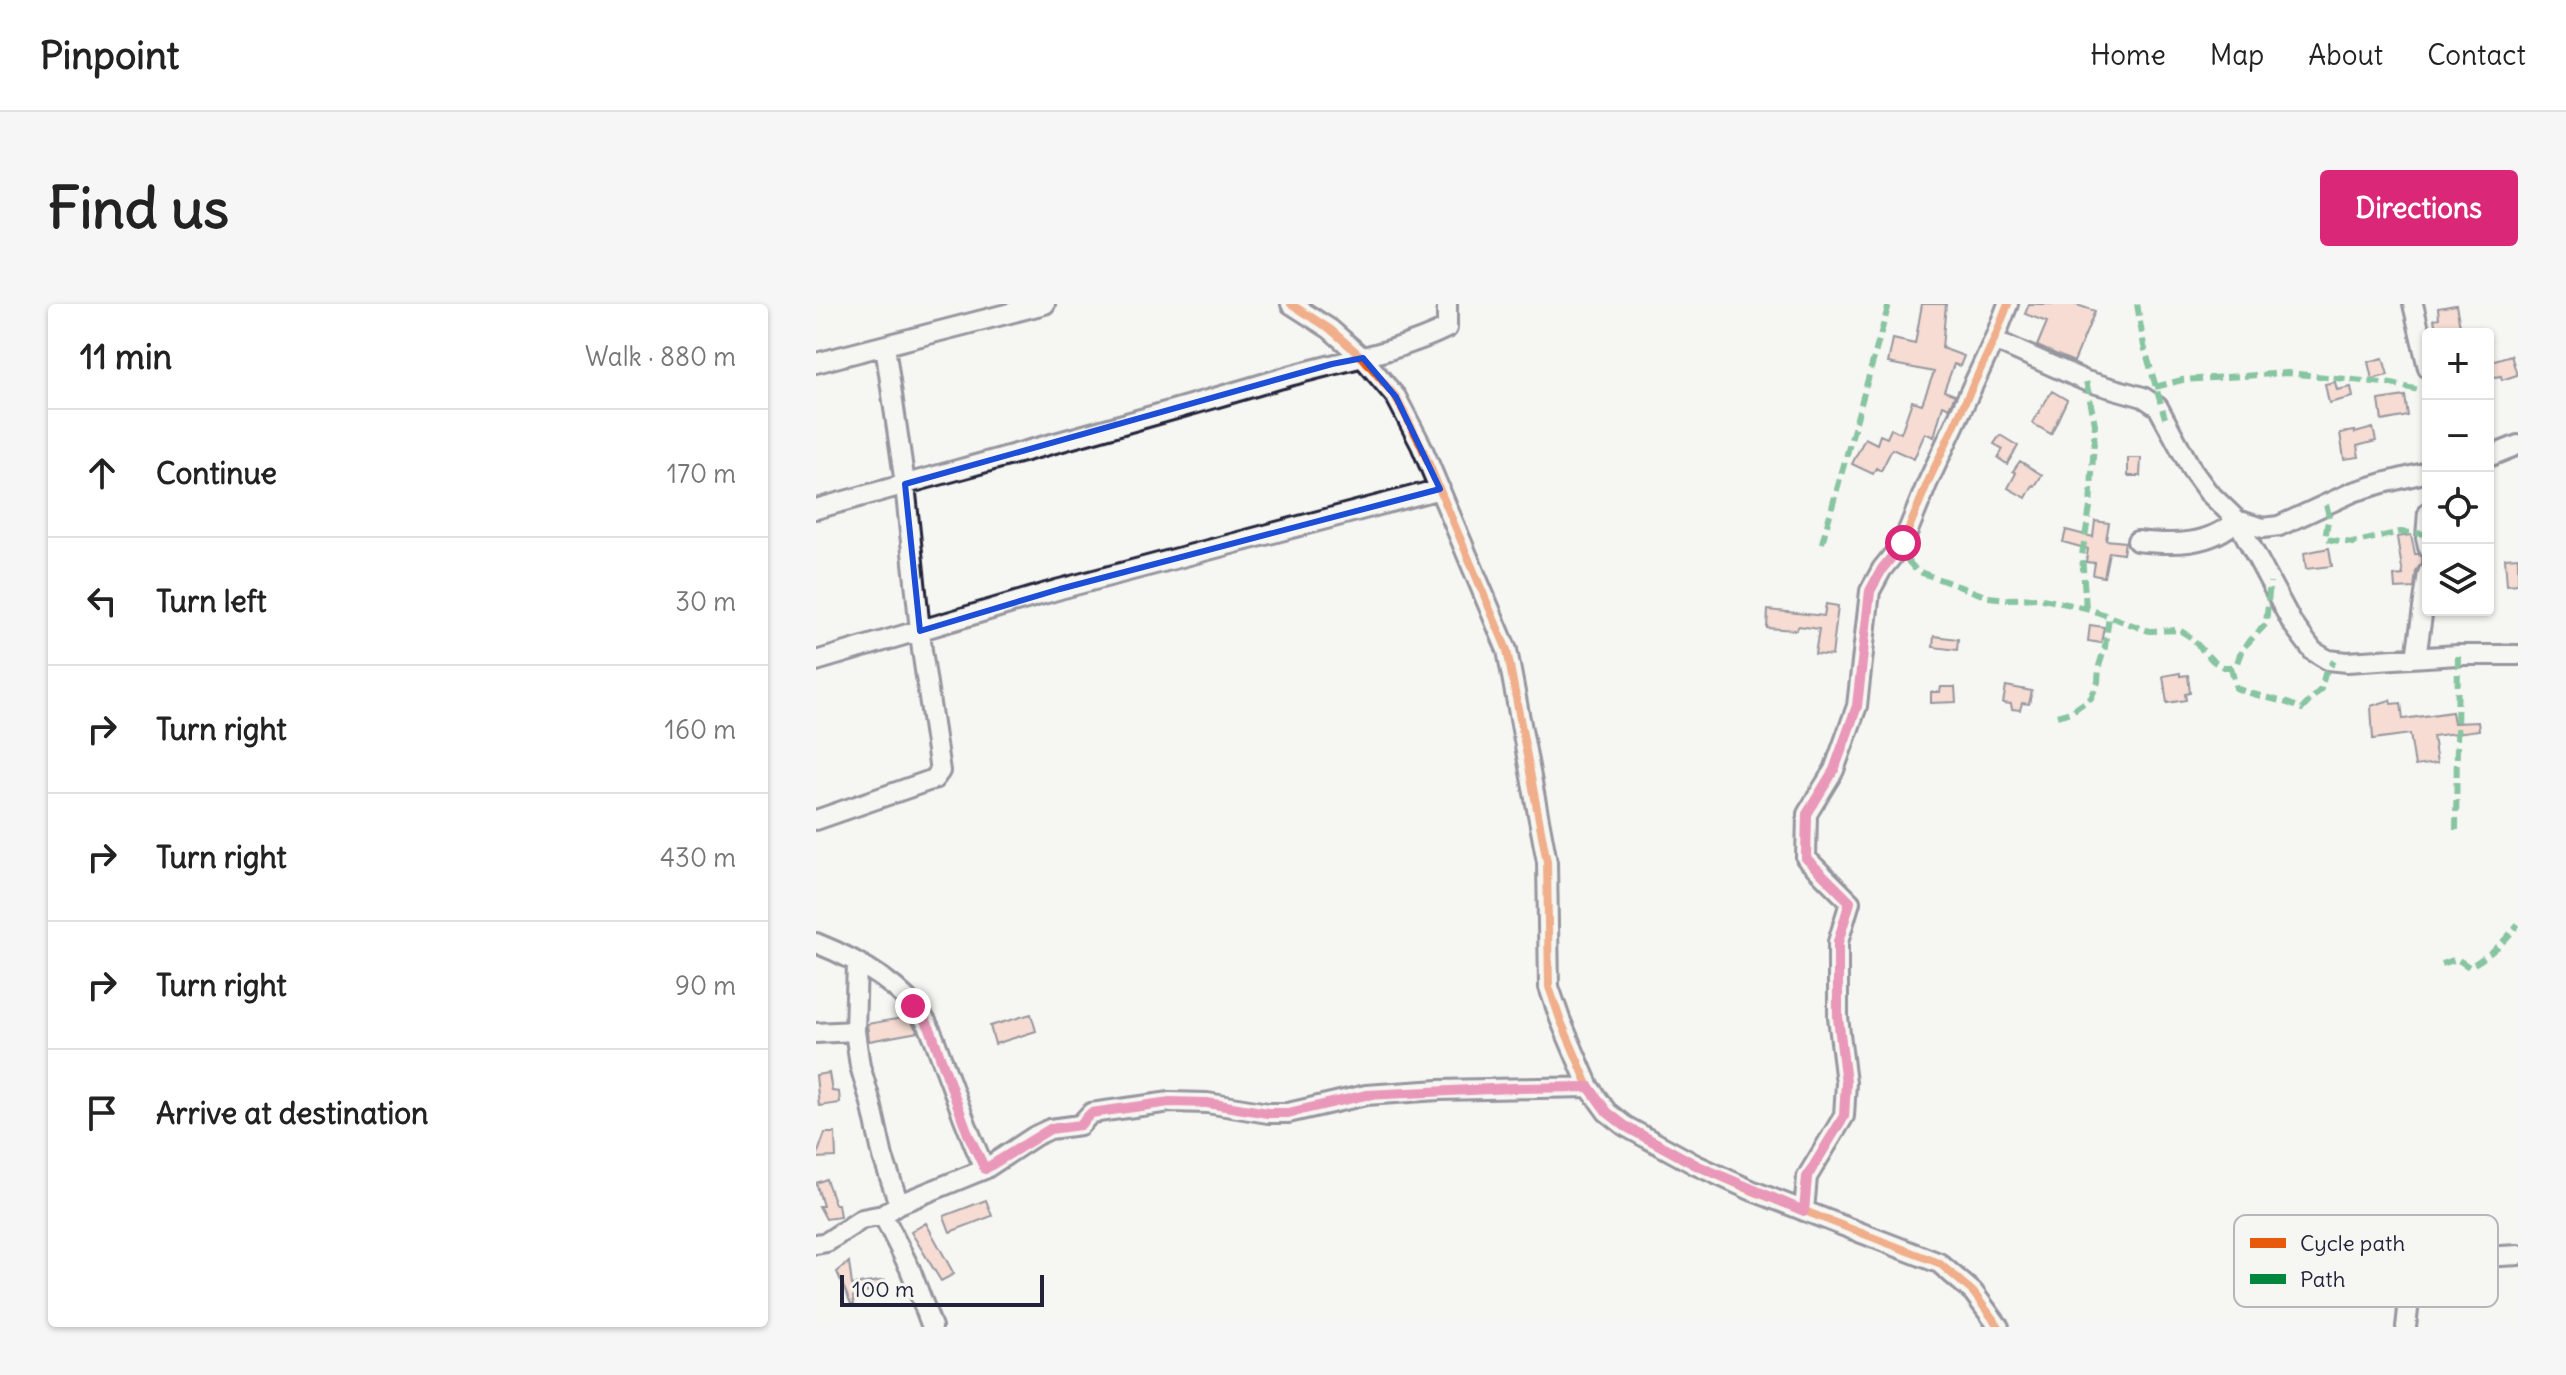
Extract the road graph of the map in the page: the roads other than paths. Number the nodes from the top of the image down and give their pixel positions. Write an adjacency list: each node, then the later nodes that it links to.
1 (1045, 304): 8 (street)
2 (1291, 304): 9 (street)
3 (1447, 304): 9 (street)
4 (2008, 304): 6 (street)
5 (2413, 304): 7 (street)
6 (1994, 340): 17 (street); 32 (street)
7 (2422, 342)
8 (885, 346): 10 (street); 14 (street)
9 (1363, 358): 14 (street); 15 (street)
10 (816, 363)
11 (2518, 445): 12 (street)
12 (2494, 455)
13 (2422, 473): 17 (street)
14 (905, 484): 16 (street); 20 (street)
15 (1440, 489): 20 (street); 29 (street)
16 (816, 509)
17 (2237, 520): 18 (street); 22 (street)
18 (2137, 541)
19 (2422, 616): 22 (street)
20 (920, 631): 23 (street); 24 (street)
21 (2518, 655): 22 (street)
22 (2416, 658)
23 (816, 661)
24 (816, 820)
25 (816, 943): 26 (street)
26 (857, 963): 27 (street); 30 (street)
27 (855, 1031): 28 (street); 31 (street)
28 (816, 1033)
29 (1589, 1087): 30 (street); 32 (street)
30 (985, 1169): 31 (street)
31 (899, 1204): 33 (street)
32 (1804, 1211): 39 (street)
33 (883, 1215): 34 (street); 38 (street)
34 (816, 1244)
35 (2518, 1255): 36 (street)
36 (2498, 1257)
37 (2409, 1307): 40 (street)
38 (932, 1327)
39 (1999, 1327)
40 (2406, 1327)

